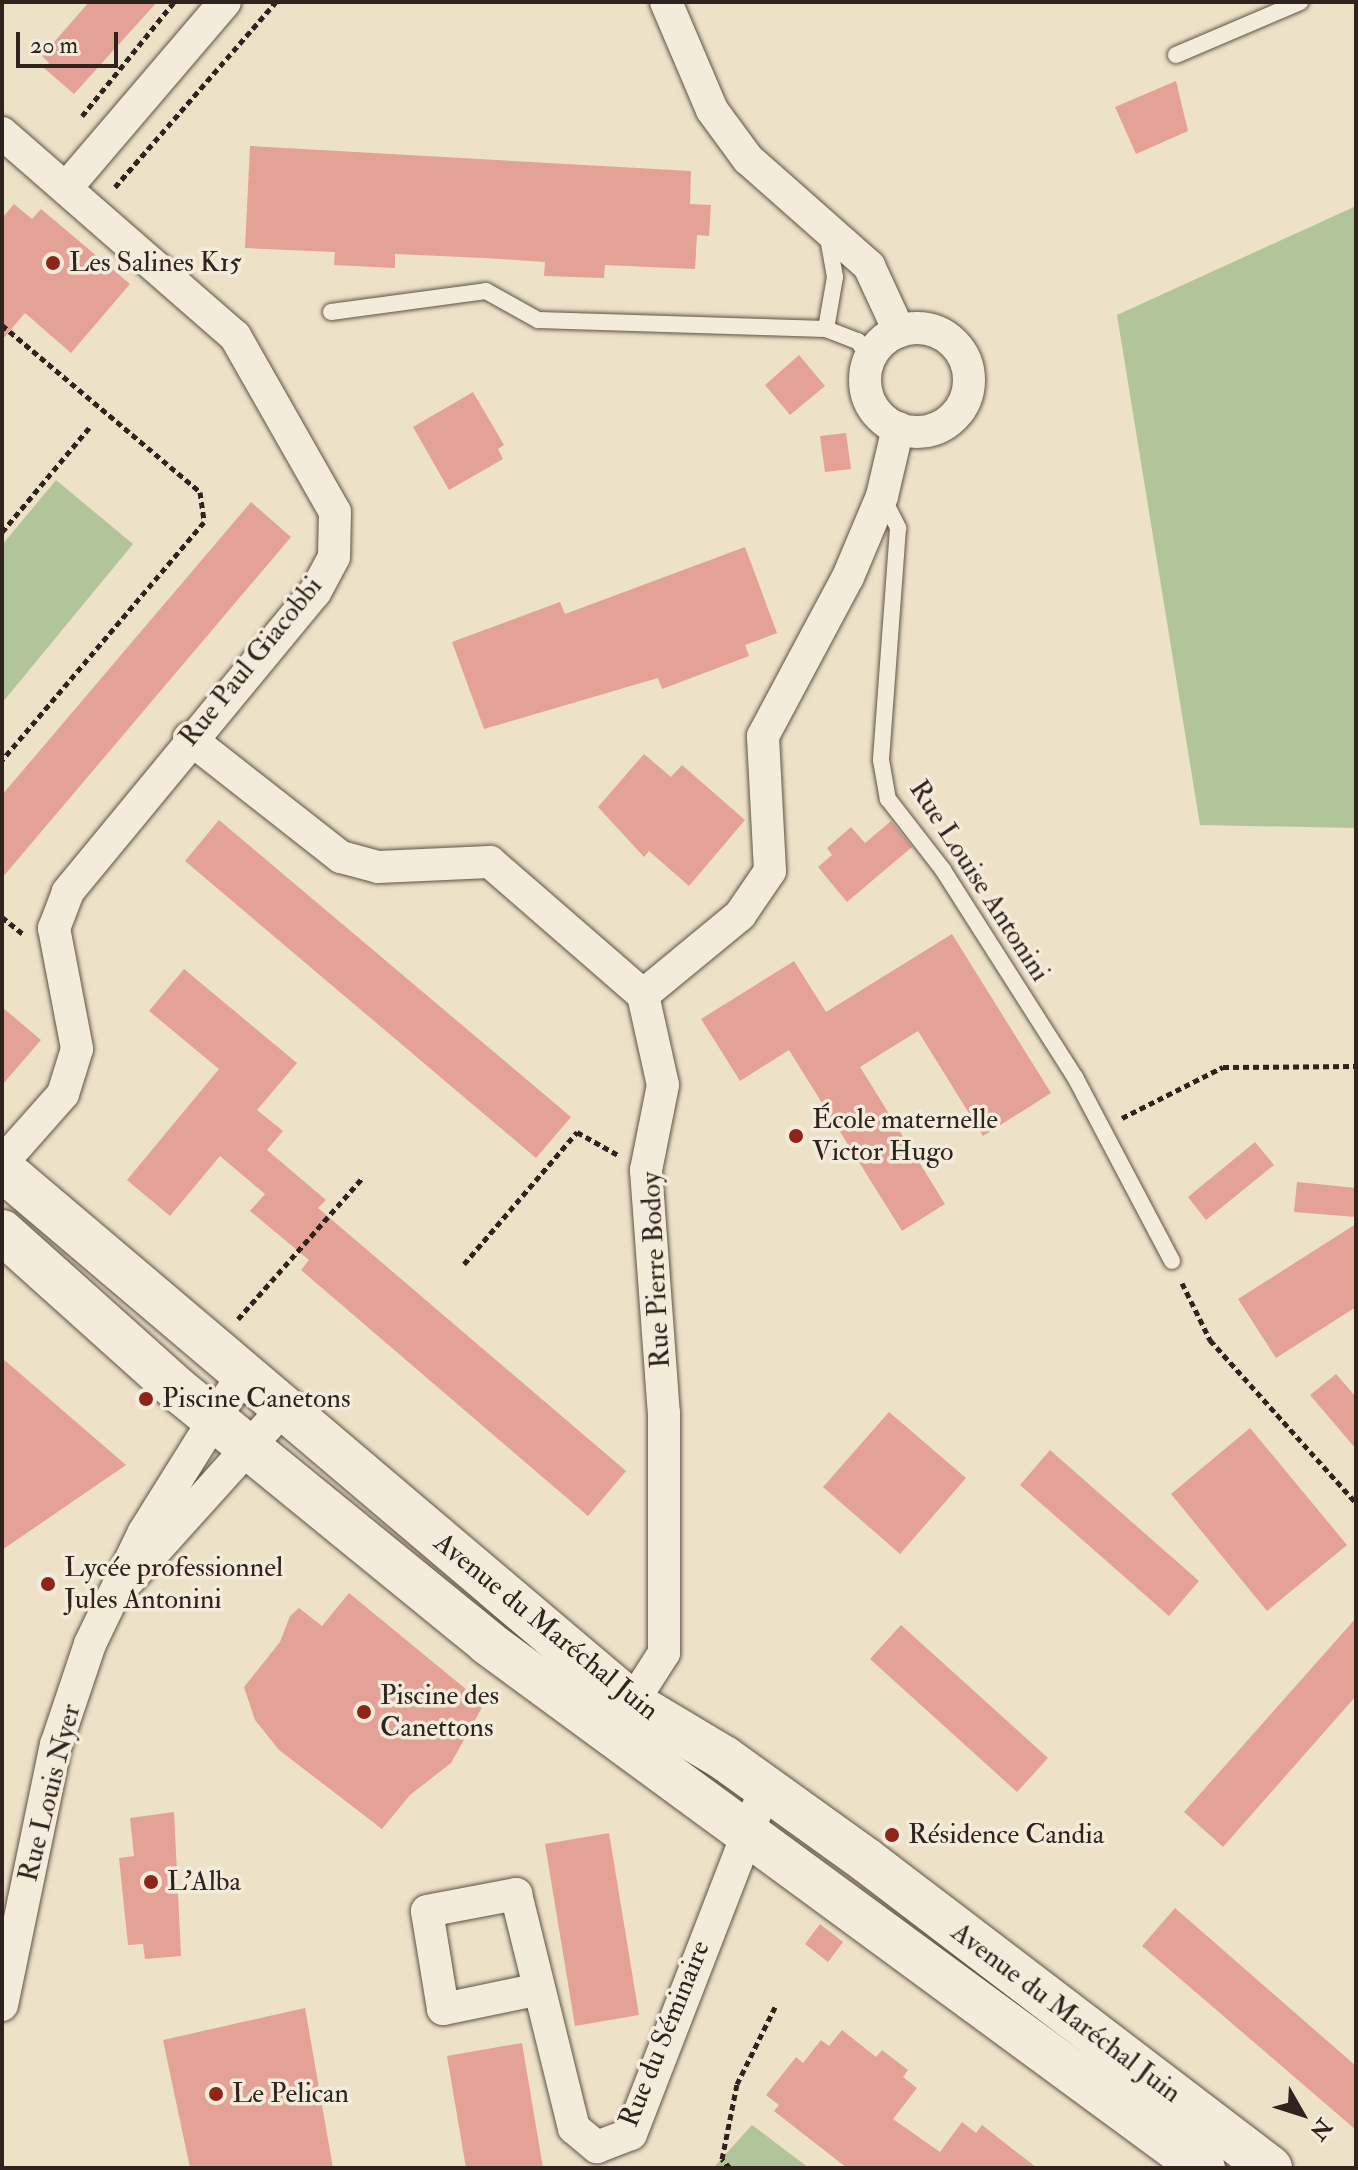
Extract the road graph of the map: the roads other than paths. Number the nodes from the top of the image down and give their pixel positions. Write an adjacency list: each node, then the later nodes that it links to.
1 (225, 2): 6 (street)
2 (666, 2): 7 (street)
3 (1300, 2): 4 (lane)
4 (1176, 55)
5 (2, 133): 6 (street, Rue Paul Giacobbi)
6 (67, 187): 14 (street, Rue Paul Giacobbi)
7 (827, 231): 9 (lane); 10 (street)
8 (331, 312): 9 (lane)
9 (826, 329): 11 (lane)
10 (899, 331): 11 (street); 12 (street)
11 (869, 358): 12 (street)
12 (898, 428): 13 (street)
13 (882, 496): 15 (street); 18 (lane, Rue Louise Antonini)
14 (189, 738): 15 (street); 16 (street, Rue Paul Giacobbi)
15 (643, 995): 24 (street, Rue Pierre Bodoy)
16 (2, 1166): 19 (main road, Avenue du Maréchal Juin)
17 (2, 1232): 21 (main road, Avenue du Maréchal Juin)
18 (1172, 1261)
19 (226, 1363): 20 (main road, Avenue du Maréchal Juin); 21 (street, Rue Louis Nyer)
20 (282, 1410): 22 (street, Rue Louis Nyer); 24 (main road, Avenue du Maréchal Juin)
21 (213, 1417): 22 (main road, Avenue du Maréchal Juin); 23 (street, Rue Louis Nyer)
22 (245, 1446): 23 (street, Rue Louis Nyer); 26 (main road, Avenue du Maréchal Juin)
23 (120, 1588): 28 (street, Rue Louis Nyer)
24 (632, 1703): 25 (main road, Avenue du Maréchal Juin)
25 (765, 1789): 26 (street, Rue du Séminaire); 30 (main road, Avenue du Maréchal Juin)
26 (746, 1830): 27 (street, Rue du Séminaire); 29 (main road, Avenue du Maréchal Juin)
27 (535, 1990)
28 (2, 2005)
29 (1203, 2168)
30 (1270, 2168)

